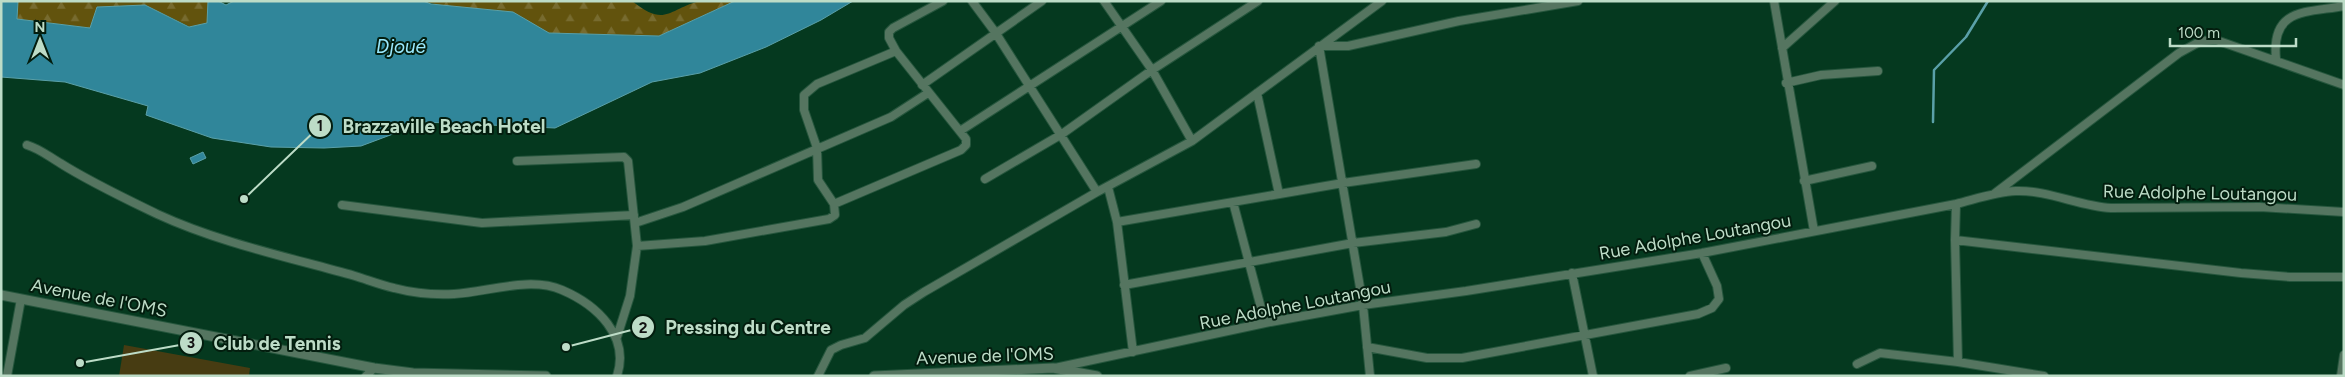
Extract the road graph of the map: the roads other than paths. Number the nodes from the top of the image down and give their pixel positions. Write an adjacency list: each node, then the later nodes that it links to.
1 (943, 1): 16 (street)
2 (972, 1): 13 (street)
3 (1042, 1): 13 (street)
4 (1104, 1): 12 (street)
5 (1161, 1): 12 (street)
6 (1258, 1): 18 (street)
7 (1382, 1): 14 (street)
8 (1578, 1): 14 (street)
9 (1774, 1): 15 (street)
10 (1835, 1): 15 (street)
11 (2344, 6): 17 (street)
12 (1123, 27): 18 (street); 23 (street)
13 (995, 32): 21 (street); 23 (street)
14 (1319, 46): 25 (street); 36 (street)
15 (1782, 48): 20 (street)
16 (896, 51): 21 (street); 30 (street)
17 (2276, 59): 22 (street); 40 (street)
18 (1152, 70): 27 (street); 28 (street)
19 (1878, 71): 20 (street)
20 (1786, 83): 35 (street)
21 (922, 85): 24 (street)
22 (2344, 85)
23 (1030, 86): 26 (street); 27 (street)
24 (928, 92): 26 (street); 30 (street)
25 (1257, 92): 28 (street); 39 (street)
26 (960, 131): 42 (street)
27 (1062, 134): 34 (street); 38 (street)
28 (1192, 141): 37 (street)
29 (27, 145): 63 (street)
30 (817, 148): 42 (street); 46 (street)
31 (517, 161): 46 (street)
32 (1476, 164): 36 (street)
33 (1872, 166): 35 (street)
34 (985, 179)
35 (1804, 181): 49 (street)
36 (1343, 183): 39 (street); 51 (street)
37 (1108, 187): 38 (street); 47 (street)
38 (1097, 192): 76 (street)
39 (1279, 194): 41 (street)
40 (1994, 194): 43 (street, Rue Adolphe Loutangou); 45 (street, Rue Adolphe Loutangou)
41 (1233, 202): 47 (street); 54 (street)
42 (834, 204): 52 (street)
43 (1956, 204): 49 (street, Rue Adolphe Loutangou); 50 (street)
44 (342, 205): 46 (street)
45 (2344, 212)
46 (634, 219): 52 (street)
47 (1117, 222): 57 (street)
48 (1476, 224): 51 (street)
49 (1814, 231): 53 (street, Rue Adolphe Loutangou)
50 (1954, 240): 56 (street); 67 (street)
51 (1353, 243): 54 (street); 60 (street)
52 (637, 246): 63 (street)
53 (1702, 252): 55 (street, Rue Adolphe Loutangou); 62 (street)
54 (1249, 263): 57 (street); 61 (street)
55 (1572, 273): 60 (street, Rue Adolphe Loutangou); 62 (street)
56 (2344, 277)
57 (1124, 285): 65 (street)
58 (1, 295): 59 (street, Avenue de l'OMS)
59 (21, 299): 69 (street, Avenue de l'OMS); 72 (street)
60 (1363, 305): 61 (street, Rue Adolphe Loutangou); 64 (street)
61 (1265, 323): 65 (street, Rue Adolphe Loutangou)
62 (1584, 336): 64 (street); 80 (street)
63 (617, 337): 75 (street)
64 (1367, 347): 79 (street)
65 (1133, 352): 70 (street, Rue Adolphe Loutangou)
66 (2344, 355): 83 (street)
67 (1958, 362): 68 (street); 82 (street)
68 (1857, 364)
69 (374, 368): 73 (street); 74 (street, Avenue de l'OMS)
70 (1053, 368): 77 (street, Avenue de l'OMS); 78 (street, Avenue de l'OMS)
71 (1726, 368): 81 (street)
72 (7, 376)
73 (366, 376)
74 (546, 376)
75 (617, 376)
76 (818, 376)
77 (874, 376)
78 (1096, 376)
79 (1370, 376)
80 (1593, 376)
81 (1690, 376)
82 (2044, 376)
83 (2341, 376)

